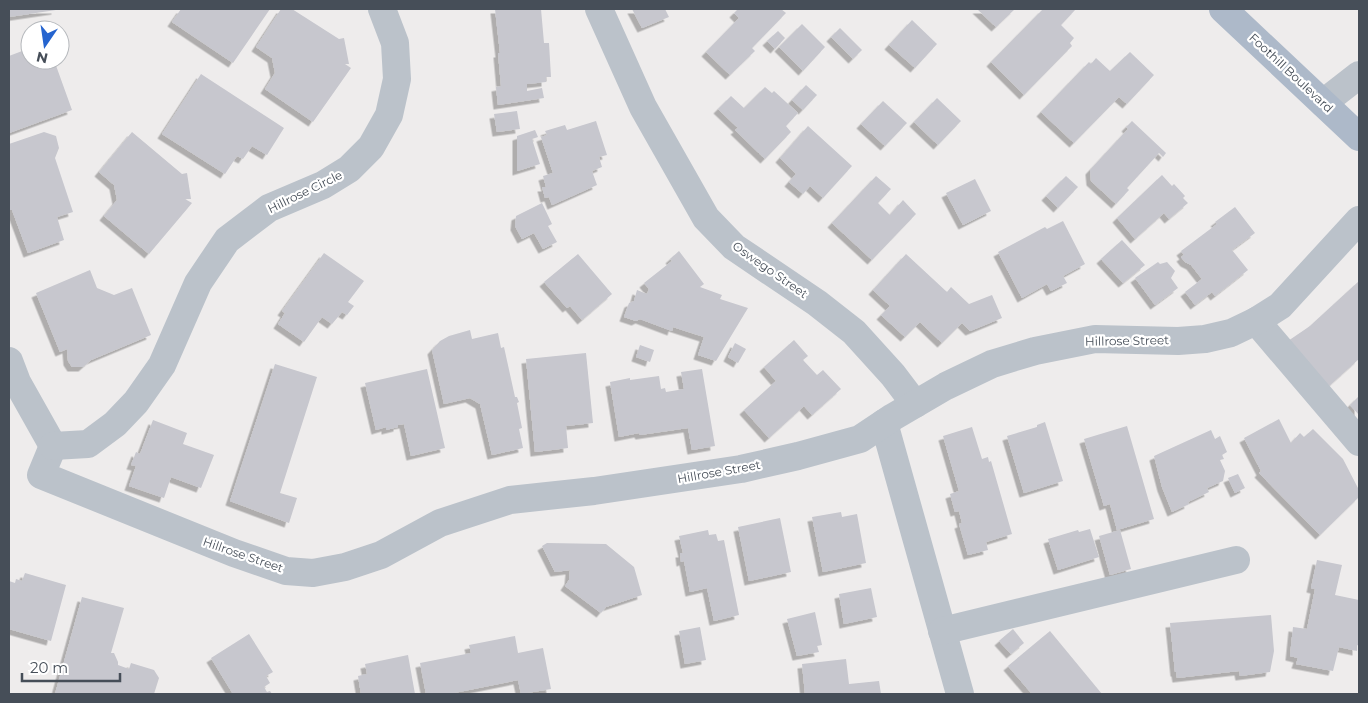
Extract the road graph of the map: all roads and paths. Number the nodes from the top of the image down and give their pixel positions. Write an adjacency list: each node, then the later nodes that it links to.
1 (382, 9): 13 (street, Hillrose Circle)
2 (598, 9): 10 (street, Oswego Street)
3 (1224, 9): 5 (main road, Foothill Boulevard)
4 (1359, 75): 5 (street)
5 (1323, 103): 6 (main road, Foothill Boulevard)
6 (1359, 137)
7 (1359, 220): 8 (street, Hillrose Street)
8 (1256, 321): 10 (street, Hillrose Street); 12 (street)
9 (9, 362): 13 (street)
10 (914, 404): 11 (street, Hillrose Street)
11 (884, 423): 13 (street, Hillrose Street); 15 (street)
12 (1359, 442)
13 (53, 446)
14 (1236, 560): 15 (street)
15 (942, 631): 16 (street)
16 (960, 694)

